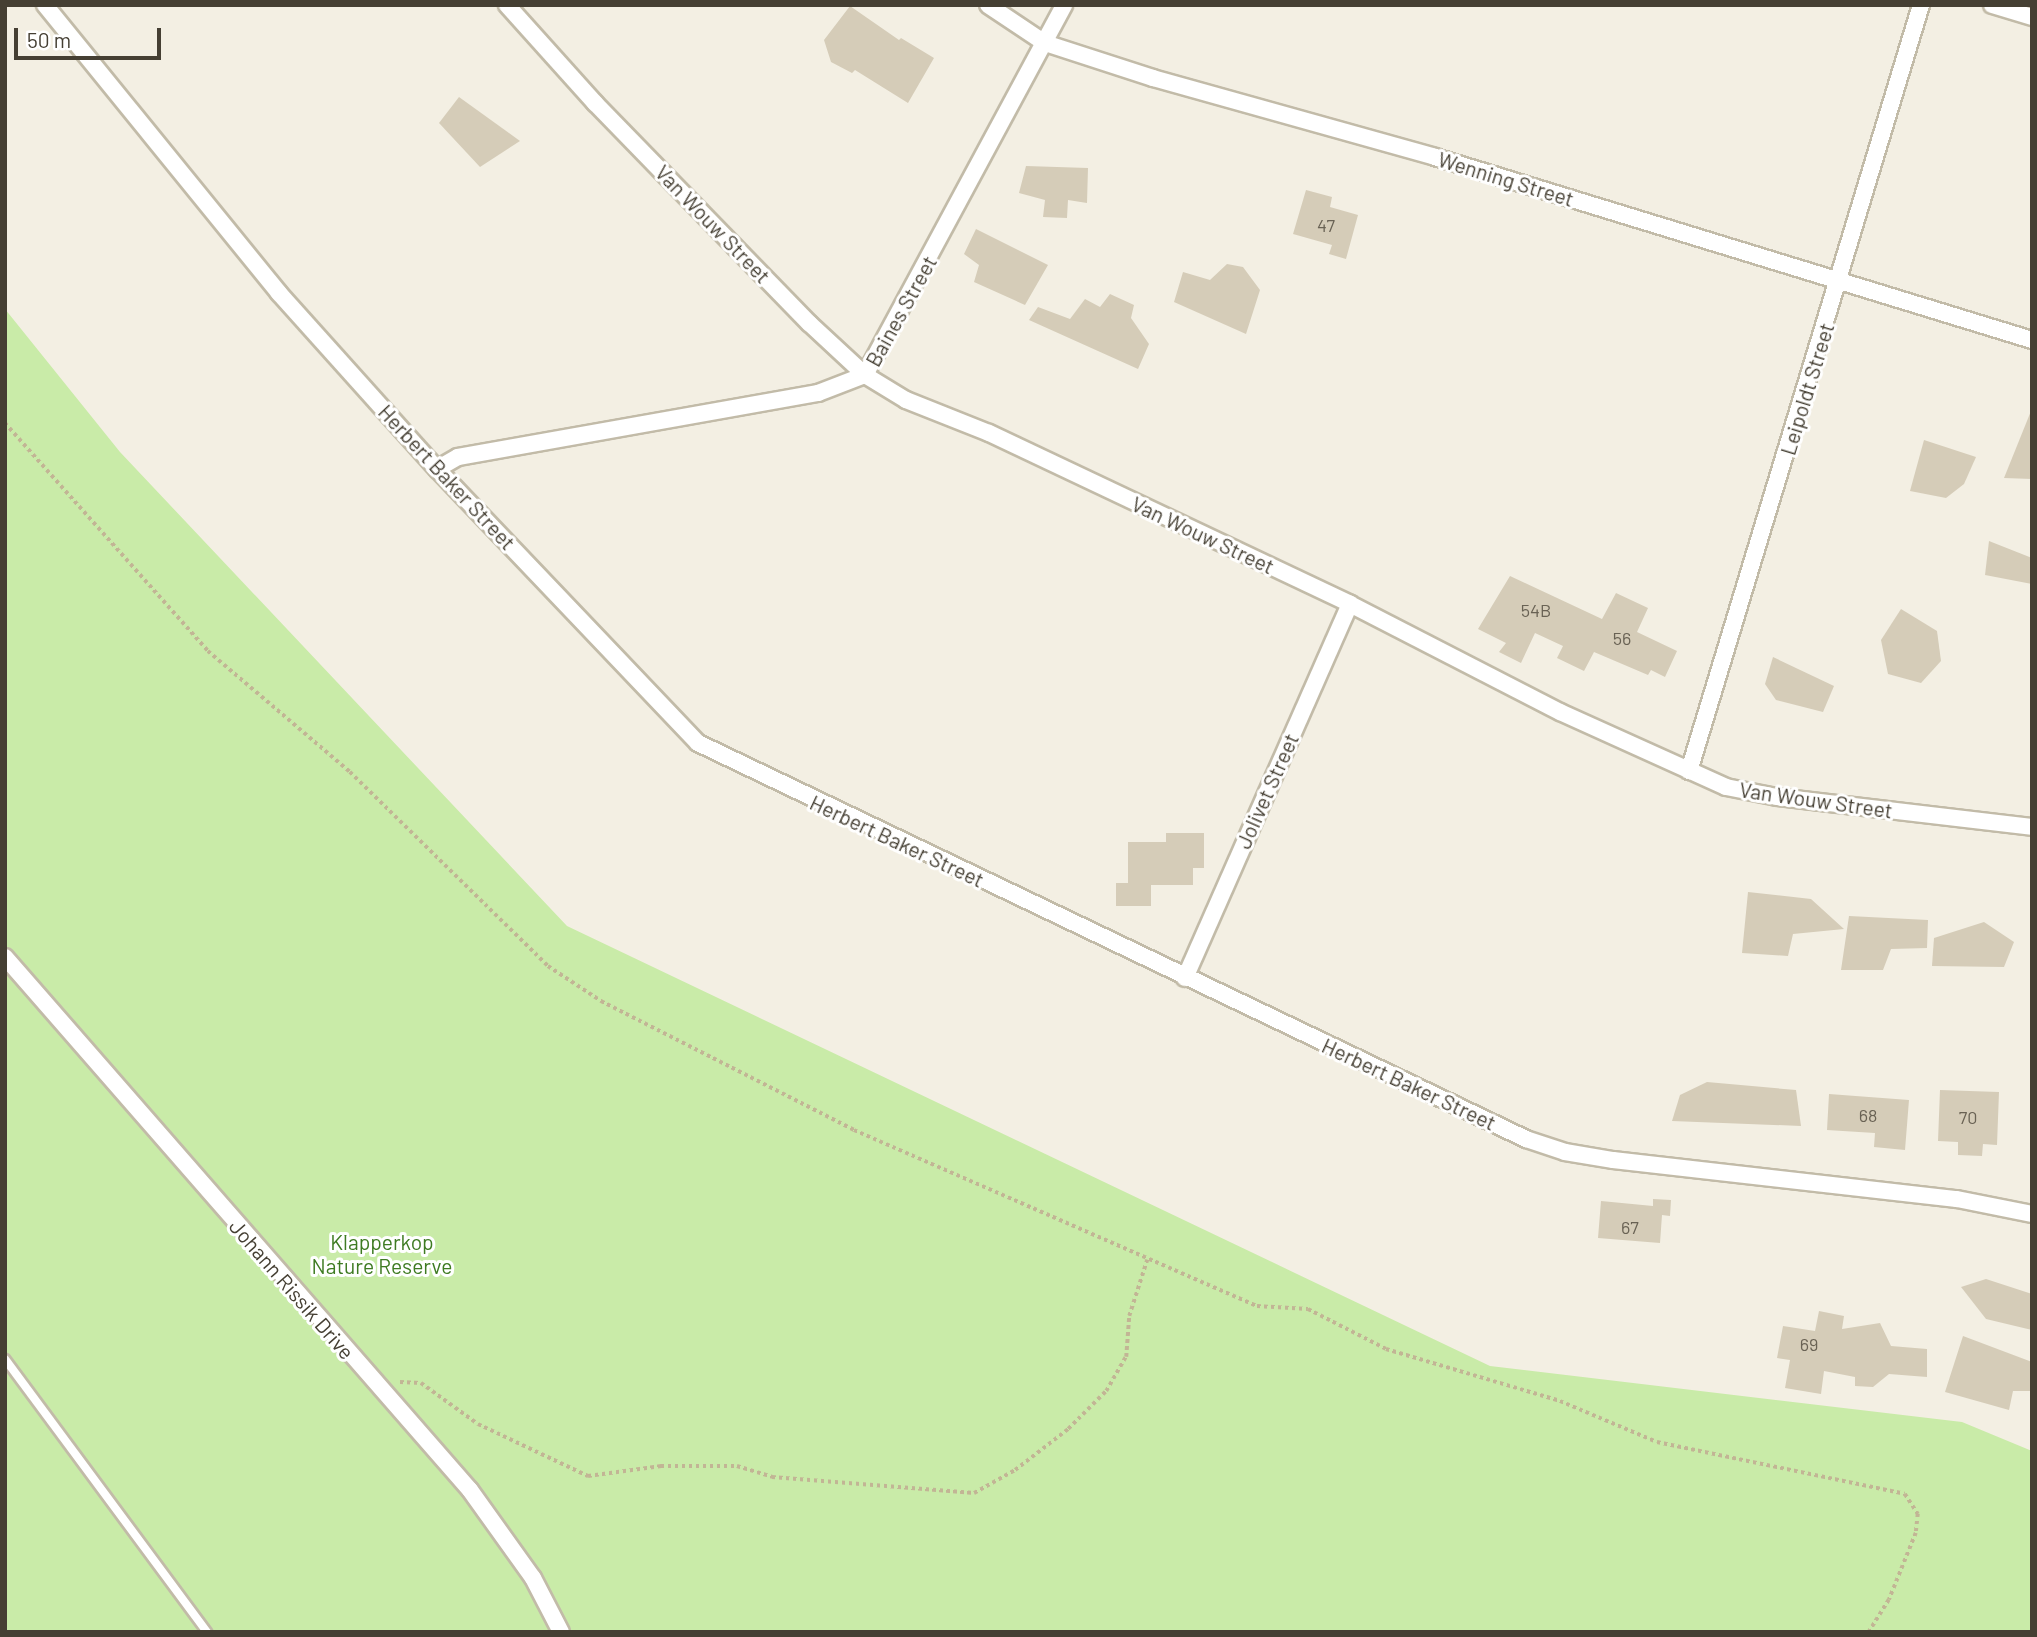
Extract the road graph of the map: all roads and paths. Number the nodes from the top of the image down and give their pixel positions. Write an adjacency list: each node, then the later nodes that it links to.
1 (45, 5): 13 (street, Herbert Baker Street)
2 (507, 5): 11 (street, Van Wouw Street)
3 (989, 5): 8 (street, Wenning Street)
4 (1065, 5): 8 (street, Baines Street)
5 (1921, 5): 9 (street, Leipoldt Street)
6 (1992, 5): 7 (street)
7 (2032, 17)
8 (1045, 43): 9 (street, Wenning Street); 11 (street, Baines Street)
9 (1839, 281): 10 (street, Wenning Street); 15 (street, Leipoldt Street)
10 (2032, 340)
11 (865, 375): 13 (street, Baines Street); 14 (street, Van Wouw Street)
12 (5, 423): 20 (path)
13 (437, 469): 18 (street, Herbert Baker Street)
14 (1350, 604): 15 (street, Van Wouw Street); 18 (street, Jolivet Street)
15 (1689, 771): 16 (street, Van Wouw Street)
16 (2032, 827)
17 (5, 957): 24 (street, Johann Rissik Drive)
18 (1185, 978): 19 (street, Herbert Baker Street)
19 (2032, 1214)
20 (1147, 1260): 22 (path); 25 (path)
21 (5, 1359): 23 (lane)
22 (393, 1382)
23 (207, 1632)
24 (561, 1632)
25 (1869, 1632)

